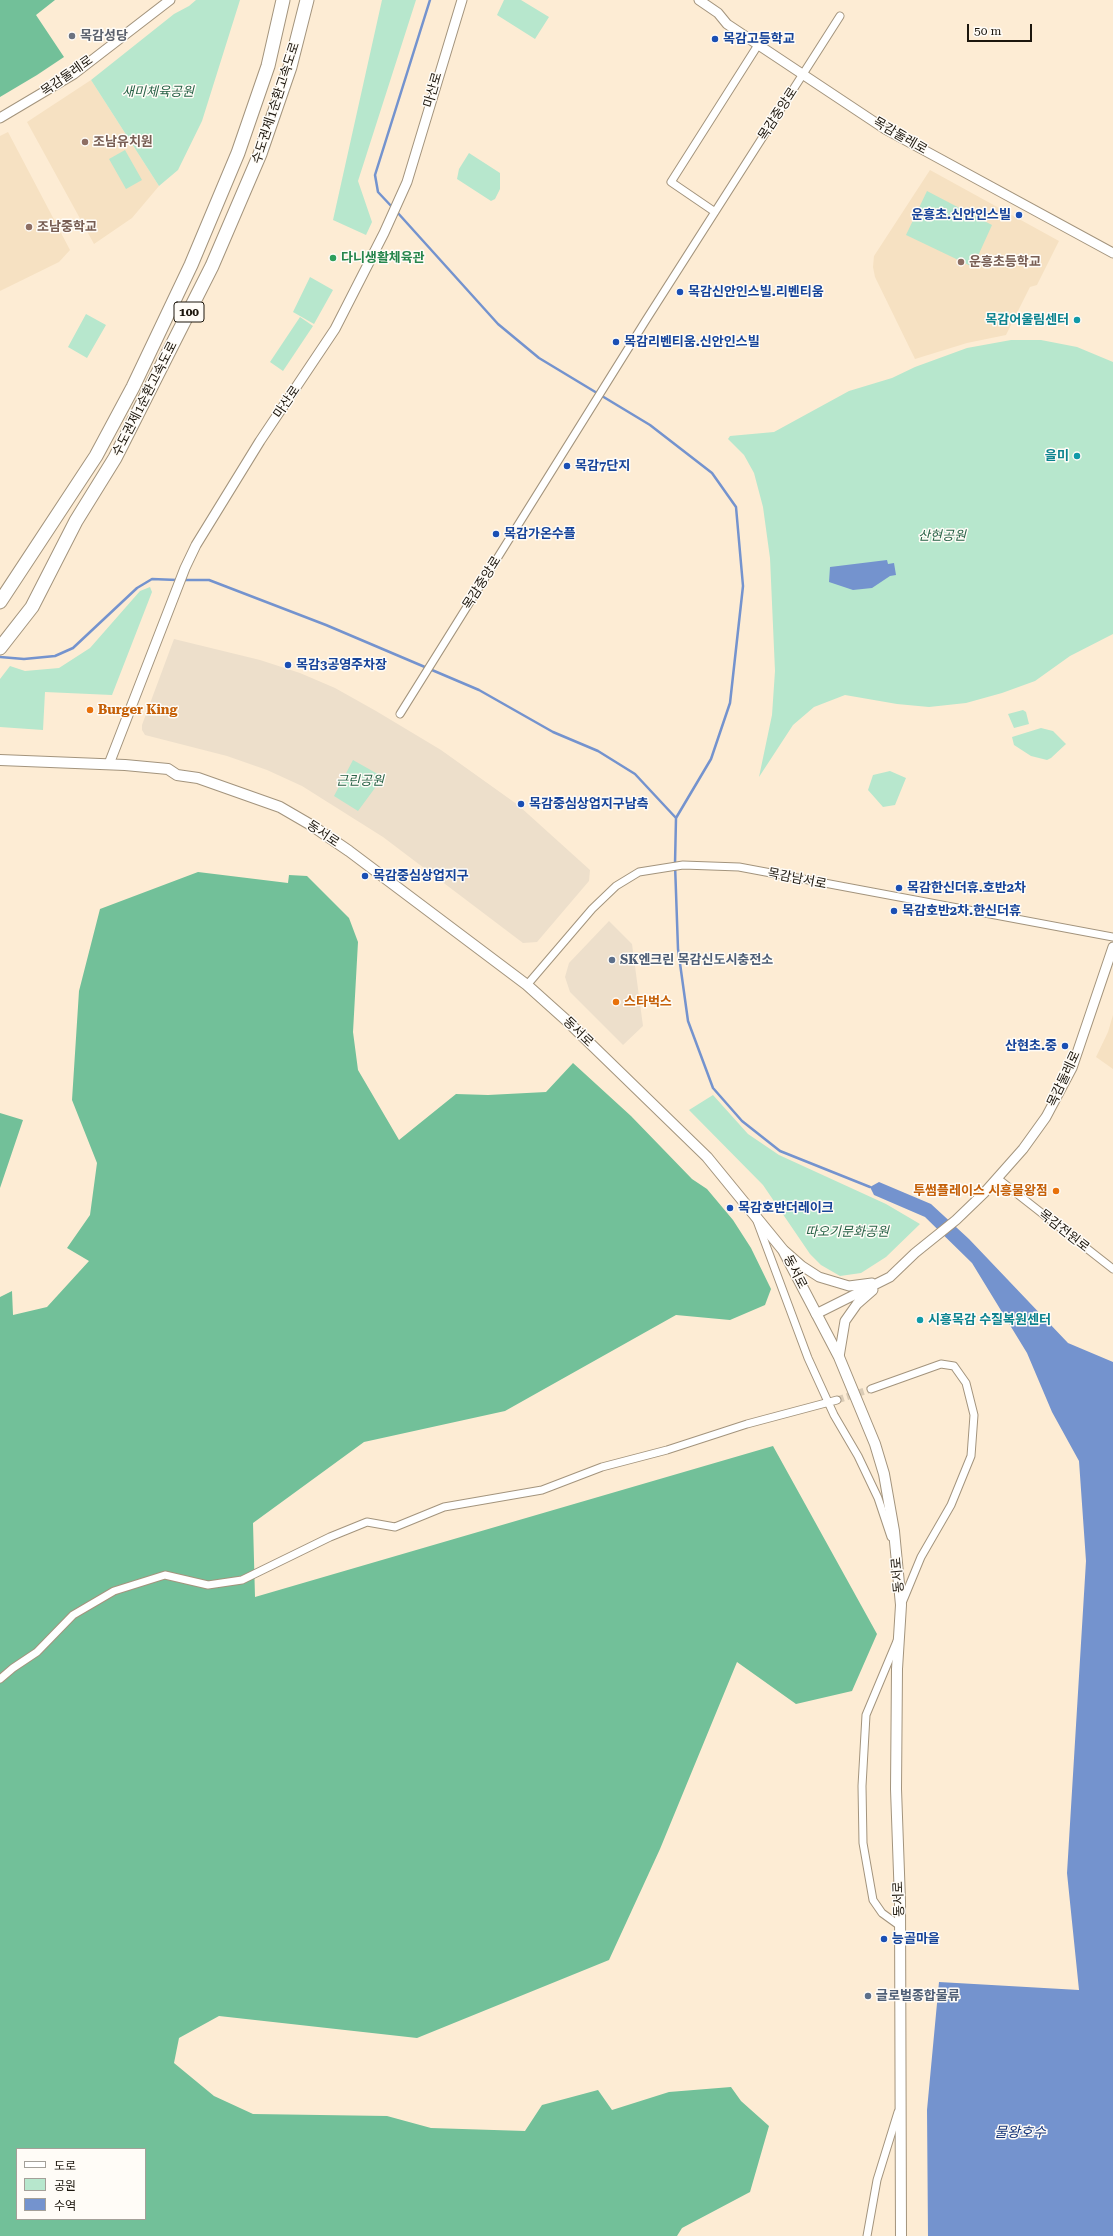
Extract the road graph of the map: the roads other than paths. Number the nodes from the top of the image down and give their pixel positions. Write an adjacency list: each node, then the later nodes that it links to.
1 (170, 0): 9 (street, 목감둘레로)
2 (283, 0): 12 (highway, 수도권제1순환고속도로 / 100)
3 (307, 0): 13 (highway, 수도권제1순환고속도로 / 100)
4 (462, 0): 16 (street, 마산로)
5 (699, 0): 7 (street, 목감둘레로)
6 (840, 16): 8 (street, 목감중앙로)
7 (758, 45): 8 (street, 목감둘레로); 10 (street)
8 (802, 74): 10 (street, 목감중앙로); 11 (street, 목감둘레로)
9 (0, 118)
10 (715, 212): 14 (street, 목감중앙로)
11 (1113, 253)
12 (3, 597)
13 (0, 648)
14 (400, 714)
15 (0, 760): 16 (main road, 동서로)
16 (108, 764): 19 (main road, 동서로)
17 (1113, 937): 19 (street, 목감남서로)
18 (1113, 947): 20 (street, 목감둘레로)
19 (526, 985): 21 (main road, 동서로)
20 (997, 1178): 23 (street, 목감전원로); 24 (street, 목감둘레로)
21 (753, 1212): 22 (main road, 동서로); 29 (street)
22 (783, 1250): 24 (street); 25 (main road, 동서로)
23 (1113, 1269)
24 (890, 1277): 25 (street); 26 (street)
25 (816, 1314): 26 (main road, 동서로)
26 (839, 1357): 30 (main road, 동서로)
27 (871, 1389): 31 (street)
28 (837, 1400): 29 (street)
29 (828, 1401): 30 (street); 33 (street)
30 (895, 1548): 31 (main road, 동서로)
31 (901, 1605): 32 (main road, 동서로)
32 (900, 1634): 34 (main road, 동서로); 34 (street)
33 (0, 1679)
34 (900, 1926): 35 (main road, 동서로)
35 (901, 2104): 36 (street); 37 (main road, 동서로)
36 (867, 2236)
37 (901, 2236)

